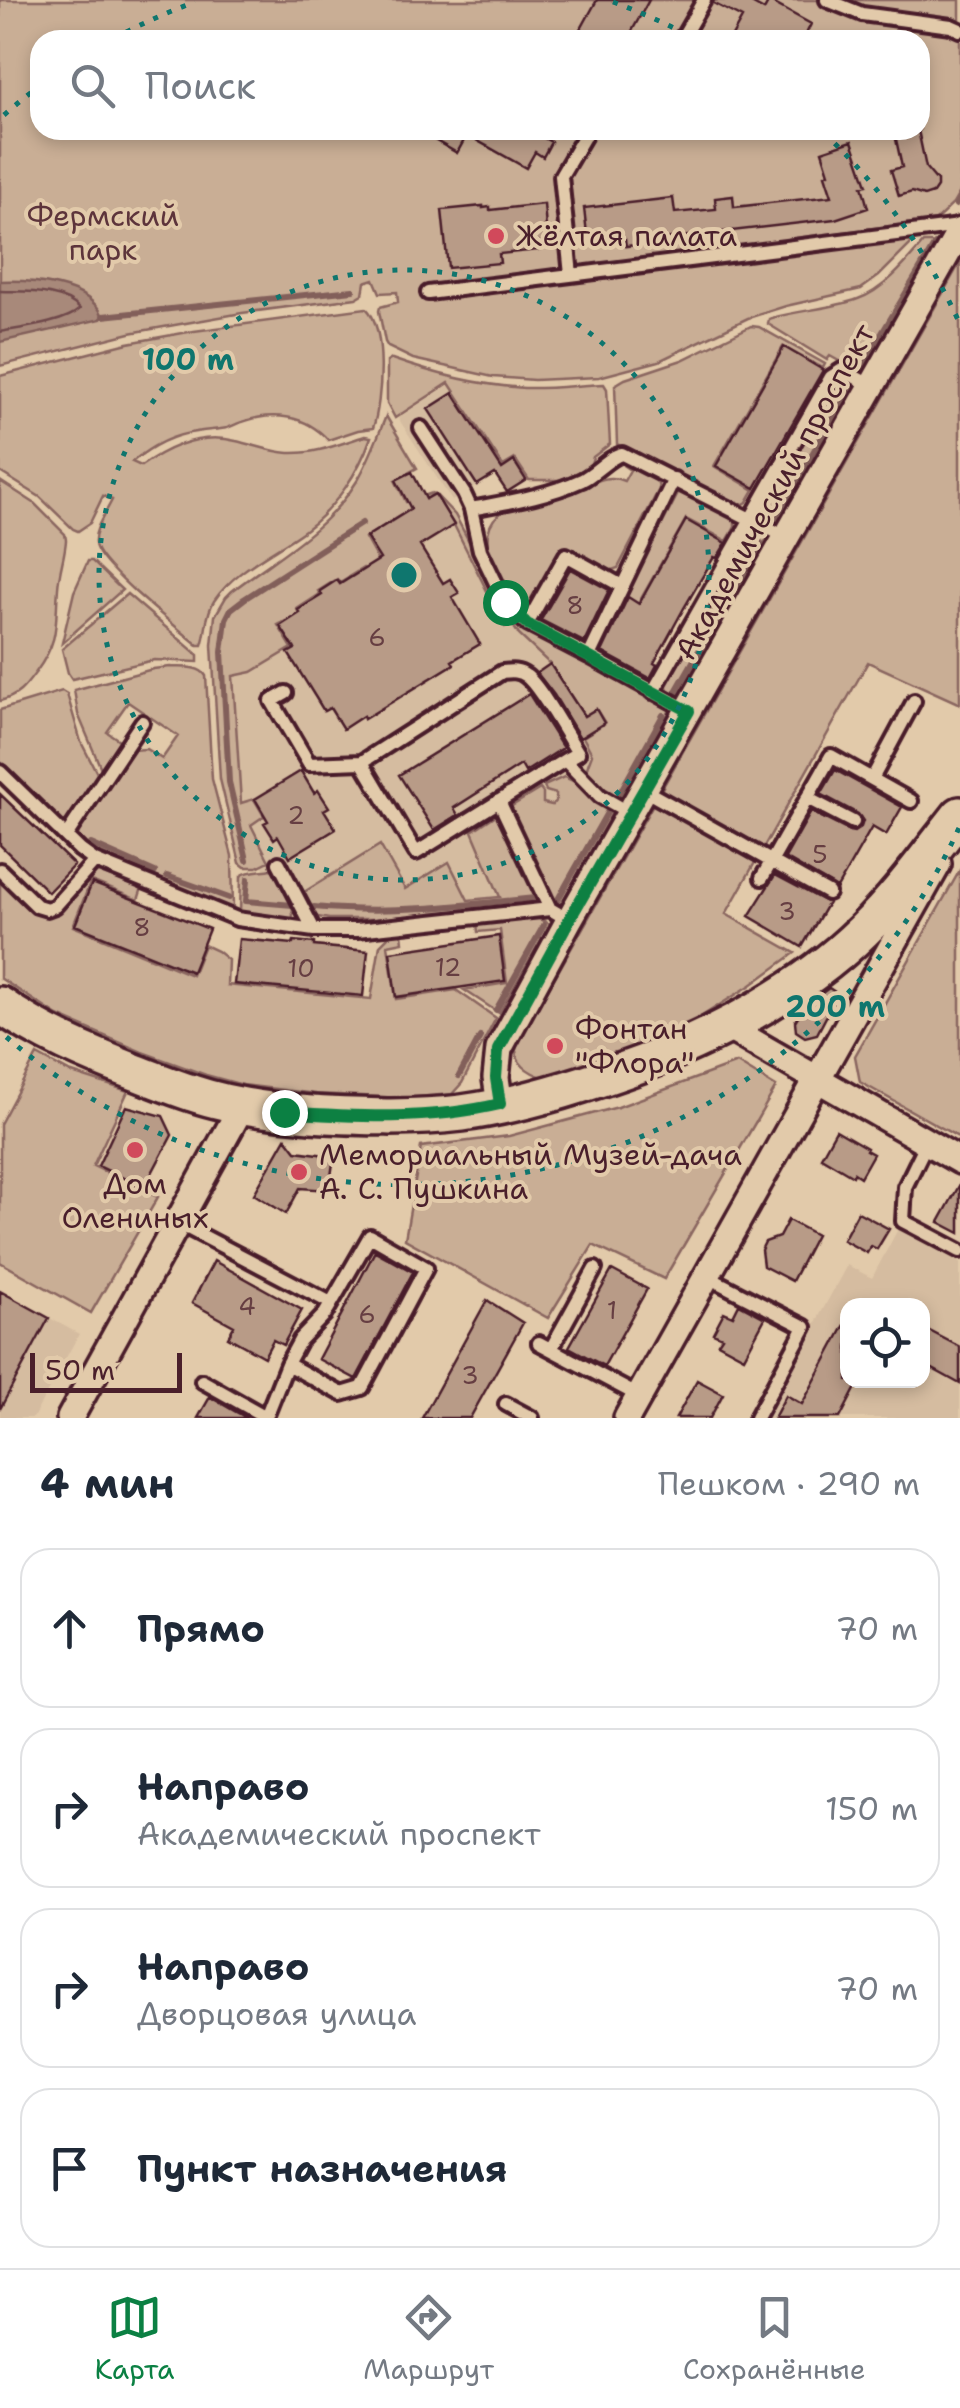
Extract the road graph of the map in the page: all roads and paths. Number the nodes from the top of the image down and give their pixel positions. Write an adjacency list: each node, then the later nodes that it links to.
1 (704, 0): 3 (lane)
2 (826, 0): 4 (lane)
3 (687, 30)
4 (960, 30)
5 (582, 140): 7 (lane)
6 (960, 229): 7 (lane); 9 (street, Академический проспект)
7 (571, 275): 8 (lane)
8 (428, 292)
9 (872, 386): 13 (lane); 14 (street, Академический проспект)
10 (421, 428): 12 (lane)
11 (674, 479): 12 (lane); 13 (lane); 15 (lane)
12 (470, 509): 16 (lane)
13 (752, 519): 14 (lane); 18 (lane)
14 (786, 537): 21 (street, Академический проспект)
15 (622, 586): 16 (lane); 17 (lane)
16 (527, 624): 17 (lane)
17 (589, 656): 18 (lane)
18 (652, 692): 21 (lane)
19 (286, 693): 24 (lane)
20 (914, 701): 26 (lane)
21 (689, 711): 27 (street, Академический проспект)
22 (142, 722): 35 (lane)
23 (566, 760): 24 (lane); 30 (lane); 31 (lane)
24 (362, 762): 30 (lane)
25 (0, 772): 35 (lane)
26 (872, 778): 28 (lane); 29 (lane)
27 (644, 790): 31 (street, Академический проспект); 37 (lane)
28 (807, 798): 33 (lane); 37 (lane)
29 (911, 801)
30 (498, 802): 42 (lane)
31 (630, 813): 42 (street, Академический проспект)
32 (960, 815): 44 (main road)
33 (852, 822)
34 (960, 825): 45 (street)
35 (66, 836): 36 (lane)
36 (94, 861): 39 (lane); 43 (lane)
37 (770, 861): 40 (lane); 41 (lane)
38 (278, 863): 43 (lane)
39 (0, 870)
40 (762, 878)
41 (828, 894)
42 (559, 914): 43 (lane); 49 (street, Академический проспект)
43 (314, 930)
44 (820, 967): 45 (street); 47 (main road)
45 (859, 1001): 48 (street)
46 (0, 1004): 50 (main road)
47 (727, 1028): 48 (street); 49 (main road)
48 (816, 1080): 51 (street); 56 (street)
49 (500, 1104): 50 (main road)
50 (242, 1106): 53 (street)
51 (927, 1142): 52 (street); 54 (lane)
52 (960, 1161)
53 (178, 1223): 57 (lane); 62 (street)
54 (960, 1251)
55 (595, 1269): 61 (lane)
56 (706, 1276): 61 (street); 65 (lane)
57 (332, 1304): 58 (lane); 58 (lane)
58 (287, 1364): 63 (lane)
59 (202, 1382): 63 (lane)
60 (506, 1404): 64 (lane)
61 (633, 1407)
62 (70, 1418)
63 (266, 1418)
64 (532, 1418)
65 (756, 1418)

